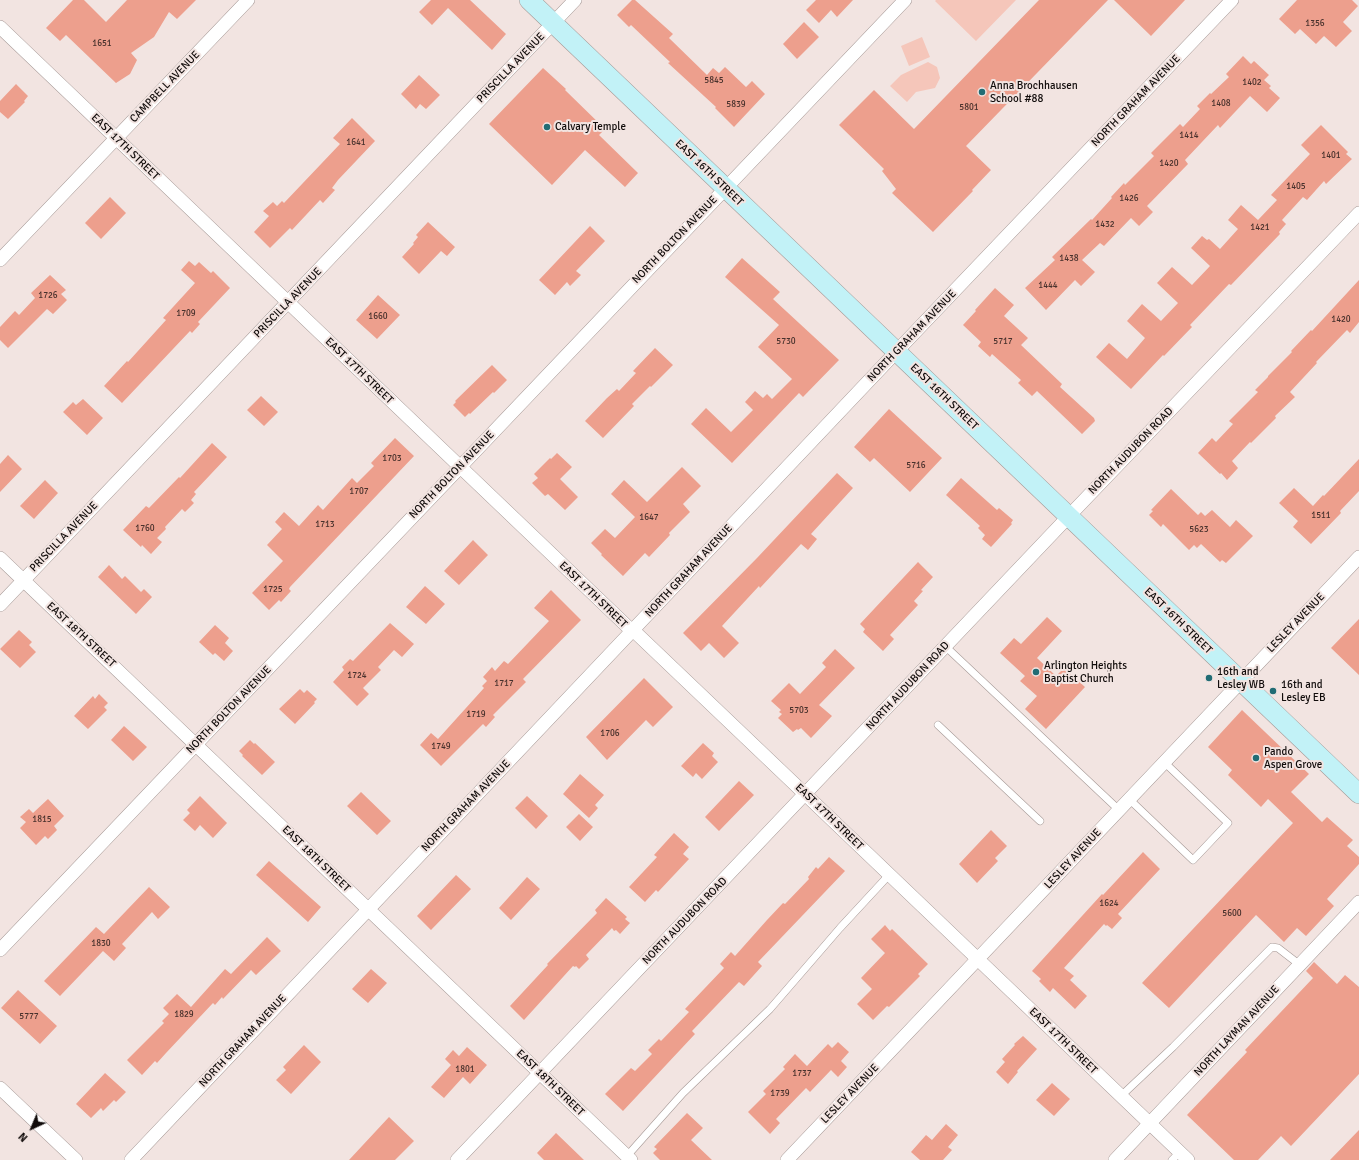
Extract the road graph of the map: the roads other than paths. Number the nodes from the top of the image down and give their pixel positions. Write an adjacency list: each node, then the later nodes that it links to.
1 (248, 0): 8 (street, CAMPBELL AVENUE)
2 (529, 0): 6 (main road, EAST 16TH STREET)
3 (575, 0): 6 (street, PRISCILLA AVENUE)
4 (905, 0): 9 (street, NORTH BOLTON AVENUE)
5 (1232, 0): 13 (street, NORTH GRAHAM AVENUE)
6 (553, 23): 9 (main road, EAST 16TH STREET); 12 (street, PRISCILLA AVENUE)
7 (0, 27): 8 (street, EAST 17TH STREET)
8 (116, 138): 11 (street, CAMPBELL AVENUE); 12 (street, EAST 17TH STREET)
9 (725, 188): 13 (main road, EAST 16TH STREET); 14 (street, NORTH BOLTON AVENUE)
10 (1359, 213): 15 (street, NORTH AUDUBON ROAD)
11 (0, 260)
12 (288, 302): 14 (street, EAST 17TH STREET); 18 (street, PRISCILLA AVENUE)
13 (897, 351): 15 (main road, EAST 16TH STREET); 20 (street, NORTH GRAHAM AVENUE)
14 (460, 467): 20 (street, EAST 17TH STREET); 24 (street, NORTH BOLTON AVENUE)
15 (1069, 516): 21 (street, NORTH AUDUBON ROAD); 22 (main road, EAST 16TH STREET)
16 (1359, 557): 22 (street, LESLEY AVENUE)
17 (0, 558): 18 (street, EAST 18TH STREET)
18 (23, 580): 19 (street, PRISCILLA AVENUE); 24 (street, EAST 18TH STREET)
19 (0, 605)
20 (632, 632): 26 (street, EAST 17TH STREET); 33 (street, NORTH GRAHAM AVENUE)
21 (945, 646): 26 (street, NORTH AUDUBON ROAD); 29 (lane)
22 (1241, 681): 25 (street, LESLEY AVENUE); 27 (main road, EAST 16TH STREET)
23 (938, 725): 30 (lane)
24 (196, 744): 33 (street, EAST 18TH STREET); 34 (street, NORTH BOLTON AVENUE)
25 (1164, 762): 28 (street, LESLEY AVENUE); 28 (lane)
26 (805, 794): 31 (street, EAST 17TH STREET); 37 (street, NORTH AUDUBON ROAD)
27 (1359, 794)
28 (1129, 800): 29 (street, LESLEY AVENUE)
29 (1119, 810): 35 (street, LESLEY AVENUE)
30 (1040, 821)
31 (889, 874): 35 (street, EAST 17TH STREET); 42 (lane)
32 (1359, 902): 36 (street, NORTH LAYMAN AVENUE)
33 (368, 909): 37 (street, EAST 18TH STREET); 44 (street, NORTH GRAHAM AVENUE)
34 (0, 950)
35 (978, 959): 39 (street, EAST 17TH STREET); 46 (street, LESLEY AVENUE)
36 (1300, 965): 39 (lane); 40 (street, NORTH LAYMAN AVENUE)
37 (540, 1073): 42 (street, EAST 18TH STREET); 45 (street, NORTH AUDUBON ROAD)
38 (0, 1088): 43 (street)
39 (1121, 1096): 40 (street, EAST 17TH STREET)
40 (1149, 1124): 41 (street, EAST 17TH STREET); 47 (street, NORTH LAYMAN AVENUE)
41 (1180, 1157)
42 (629, 1158)
43 (76, 1160)
44 (131, 1160)
45 (458, 1160)
46 (787, 1160)
47 (1115, 1160)

